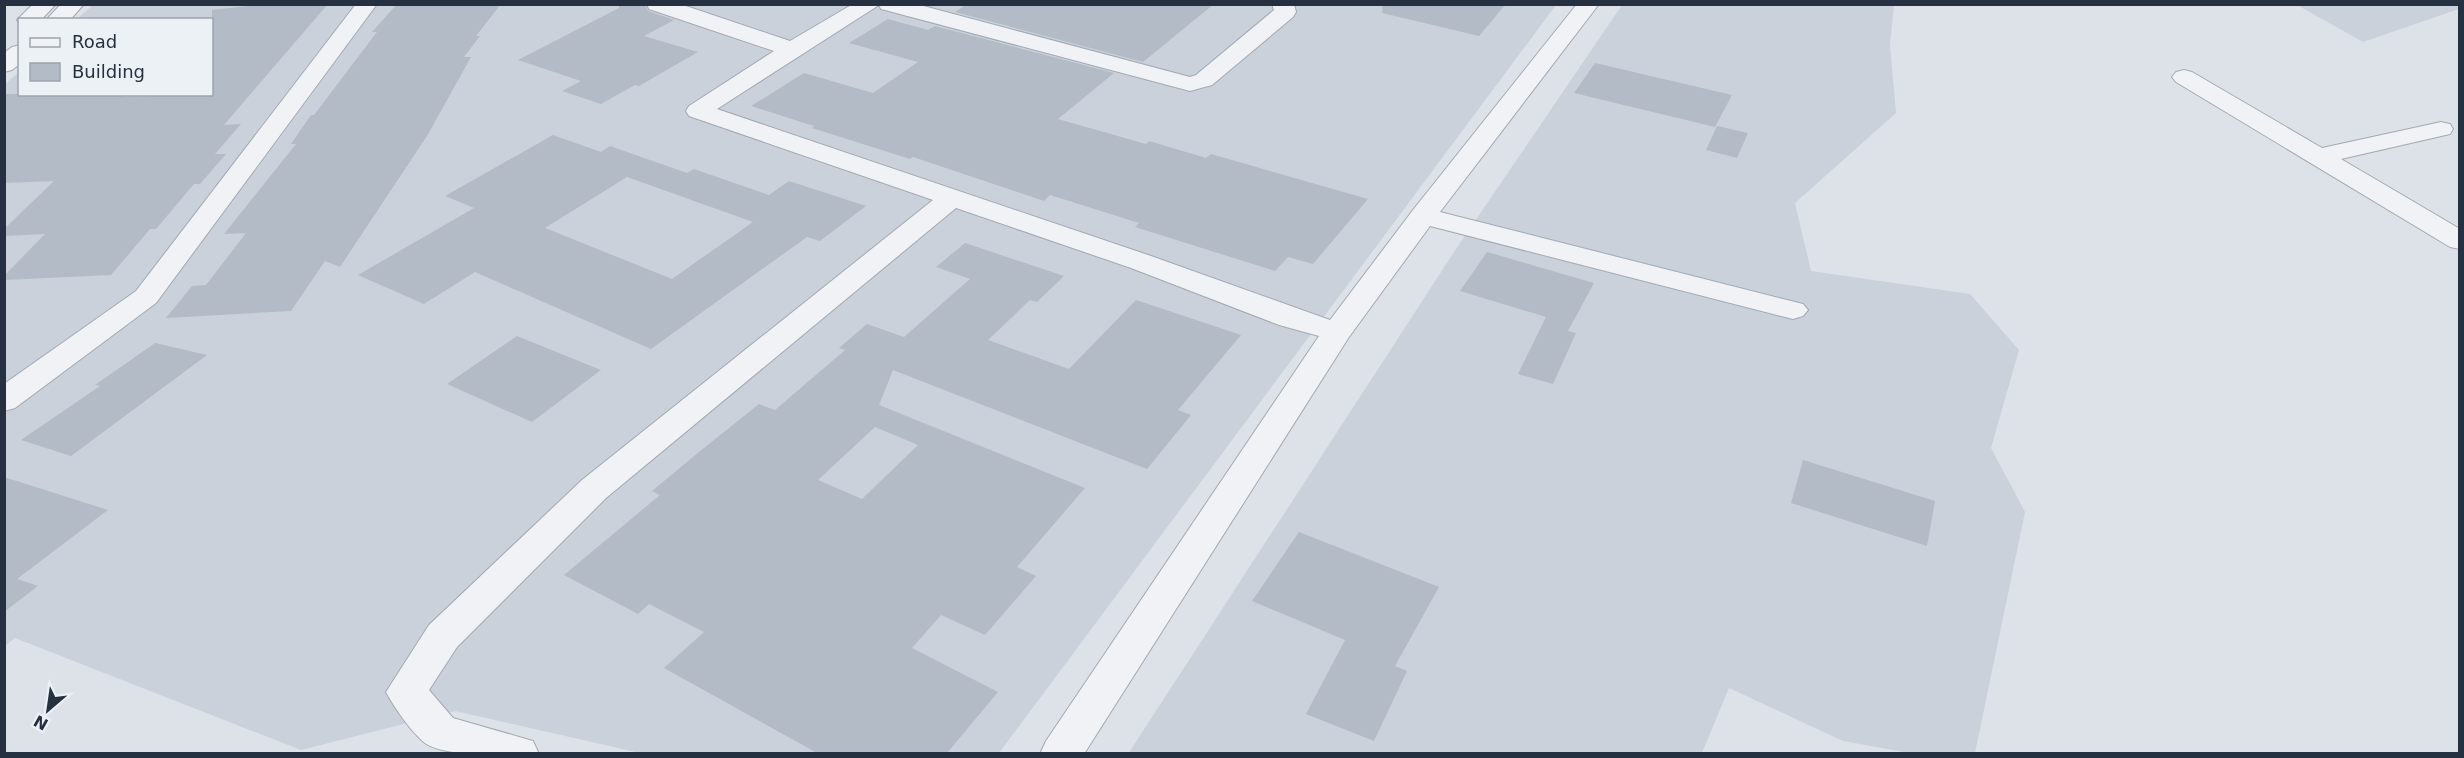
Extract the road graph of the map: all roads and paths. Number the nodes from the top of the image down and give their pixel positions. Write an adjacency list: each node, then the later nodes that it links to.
1 (46, 4): 10 (street)
2 (74, 4): 11 (street)
3 (368, 4): 25 (street)
4 (657, 4): 14 (street)
5 (869, 4): 14 (street)
6 (889, 4): 9 (street)
7 (1283, 4): 9 (street)
8 (1589, 4): 21 (street)
9 (942, 10)
10 (30, 18)
11 (59, 18)
12 (18, 28): 13 (street)
13 (4, 39)
14 (792, 49): 20 (street)
15 (18, 54): 16 (street)
16 (4, 65)
17 (2184, 77): 19 (street)
18 (2441, 129): 19 (street)
19 (2318, 157): 22 (street)
20 (952, 198): 24 (street); 26 (street)
21 (1423, 216): 23 (street); 24 (street)
22 (2460, 241)
23 (1793, 310)
24 (1337, 332): 27 (street)
25 (4, 400)
26 (518, 753)
27 (1060, 753)

